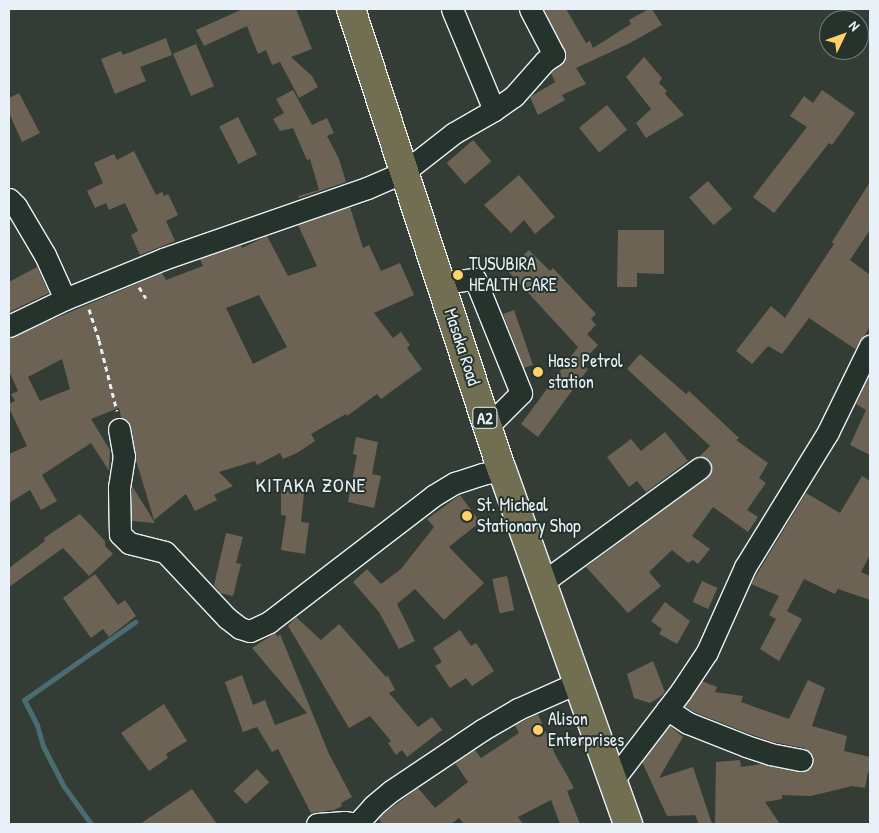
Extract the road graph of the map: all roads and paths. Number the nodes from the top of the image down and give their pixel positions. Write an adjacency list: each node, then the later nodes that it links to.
1 (351, 9): 5 (main road, Masaka Road / A2)
2 (452, 9): 4 (street)
3 (530, 9): 4 (street)
4 (494, 110): 5 (street)
5 (404, 172): 7 (main road, Masaka Road / A2); 8 (street)
6 (9, 199): 8 (street)
7 (441, 283): 11 (main road, Masaka Road / A2); 11 (street)
8 (74, 295): 9 (street); 12 (path)
9 (9, 326)
10 (870, 346): 17 (street)
11 (488, 426): 14 (main road, Masaka Road / A2)
12 (119, 429): 14 (street)
13 (700, 468): 15 (street)
14 (502, 470): 15 (main road, Masaka Road / A2)
15 (543, 582): 16 (main road, Masaka Road / A2)
16 (579, 682): 19 (main road, Masaka Road / A2); 20 (street)
17 (667, 709): 18 (street); 19 (street)
18 (801, 760)
19 (613, 780): 21 (main road, Masaka Road / A2)
20 (317, 824)
21 (628, 824)

